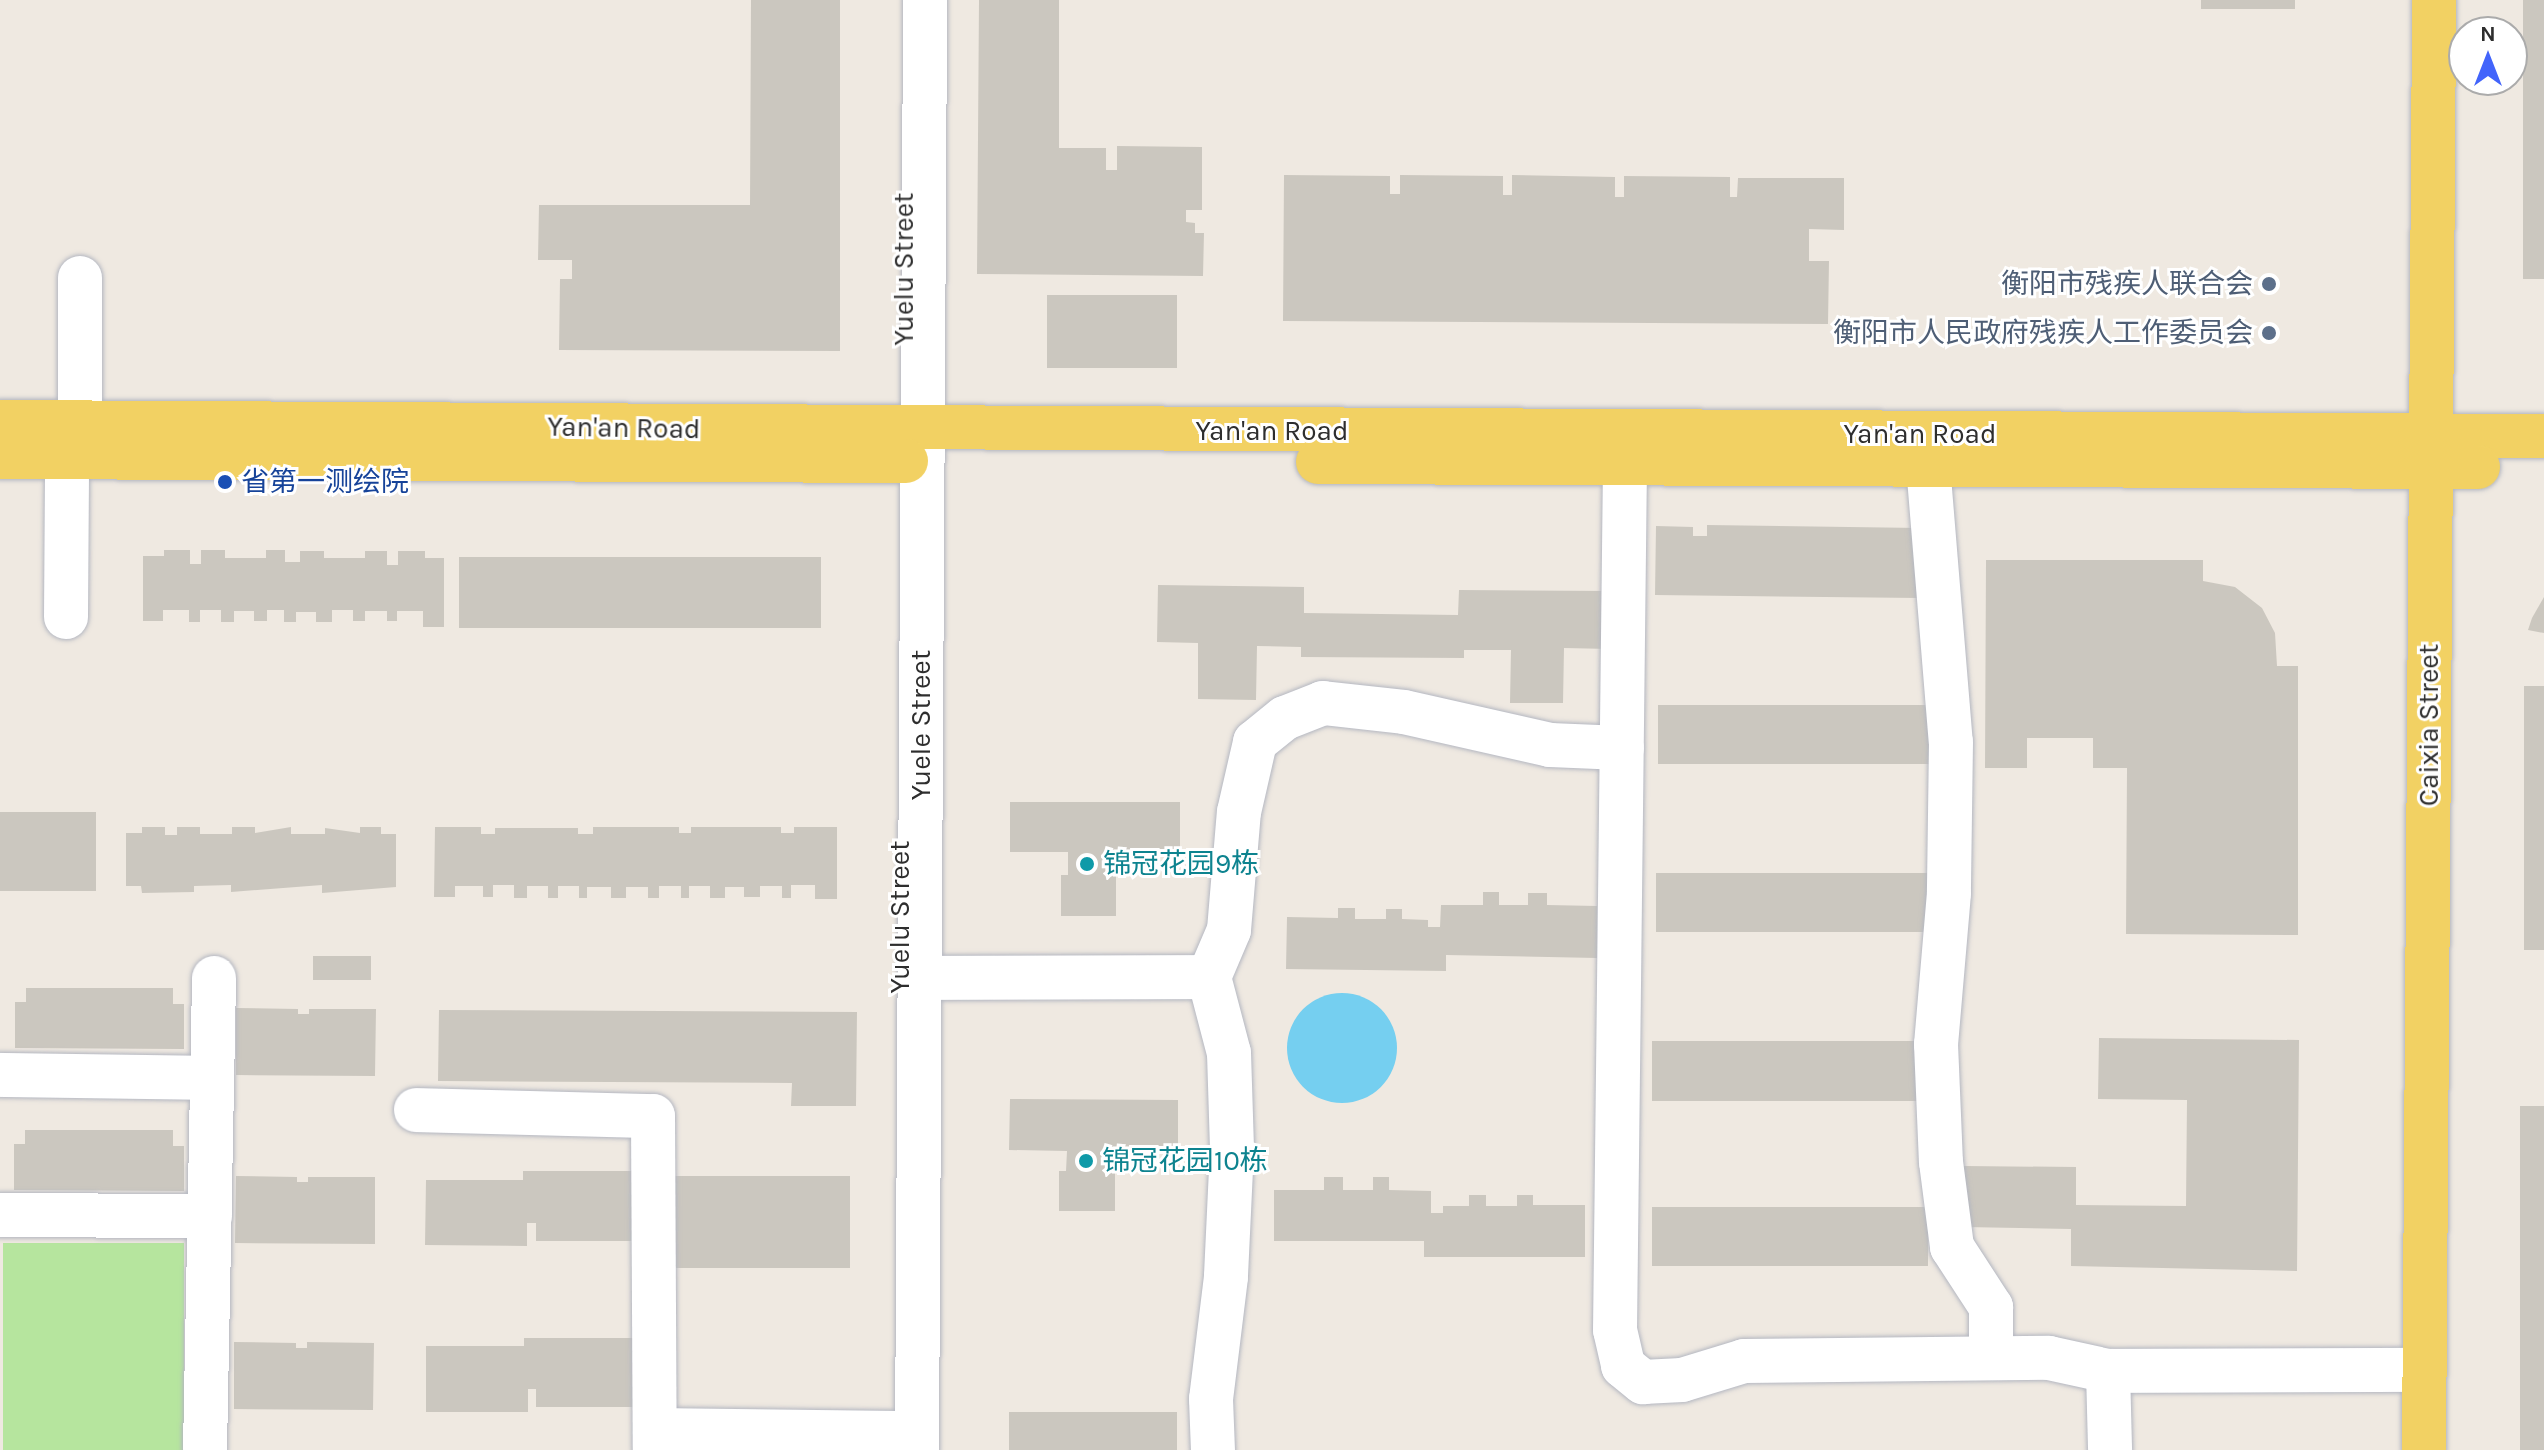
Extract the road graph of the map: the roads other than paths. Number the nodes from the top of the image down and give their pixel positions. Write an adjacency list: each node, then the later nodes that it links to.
1 (905, 0): 9 (street, Yuelu Street)
2 (925, 0): 9 (street, Yuele Street)
3 (2408, 0): 10 (main road, Caixia Street)
4 (2434, 0): 10 (main road, Caixia Street)
5 (80, 278): 8 (street)
6 (0, 422): 8 (main road, Yan'an Road)
7 (2544, 436): 10 (main road, Yan'an Road)
8 (74, 440): 9 (main road, Yan'an Road); 11 (main road, Yan'an Road); 15 (street)
9 (913, 446): 10 (main road, Yan'an Road); 12 (main road, Yan'an Road); 19 (street, Yuele Street); 29 (street, Yuelu Street)
10 (2419, 451): 13 (main road, Yan'an Road); 14 (main road, Yan'an Road); 26 (main road, Caixia Street)
11 (0, 457)
12 (1625, 464): 13 (main road, Yan'an Road); 16 (street)
13 (1928, 465): 25 (street)
14 (2544, 467)
15 (66, 617)
16 (1622, 748): 17 (street); 25 (street)
17 (1209, 977): 19 (street); 31 (street)
18 (214, 978): 21 (street)
19 (920, 978): 29 (street, Yuele Street)
20 (0, 1075): 21 (street)
21 (212, 1078): 24 (street)
22 (416, 1110): 28 (street)
23 (0, 1215): 24 (street)
24 (210, 1216): 30 (street)
25 (1991, 1358): 27 (street)
26 (2413, 1370): 27 (street); 33 (main road, Caixia Street); 34 (main road, Caixia Street)
27 (2108, 1371): 32 (street)
28 (655, 1440): 29 (street)
29 (904, 1444)
30 (205, 1450)
31 (1213, 1450)
32 (2110, 1450)
33 (2401, 1450)
34 (2424, 1450)

